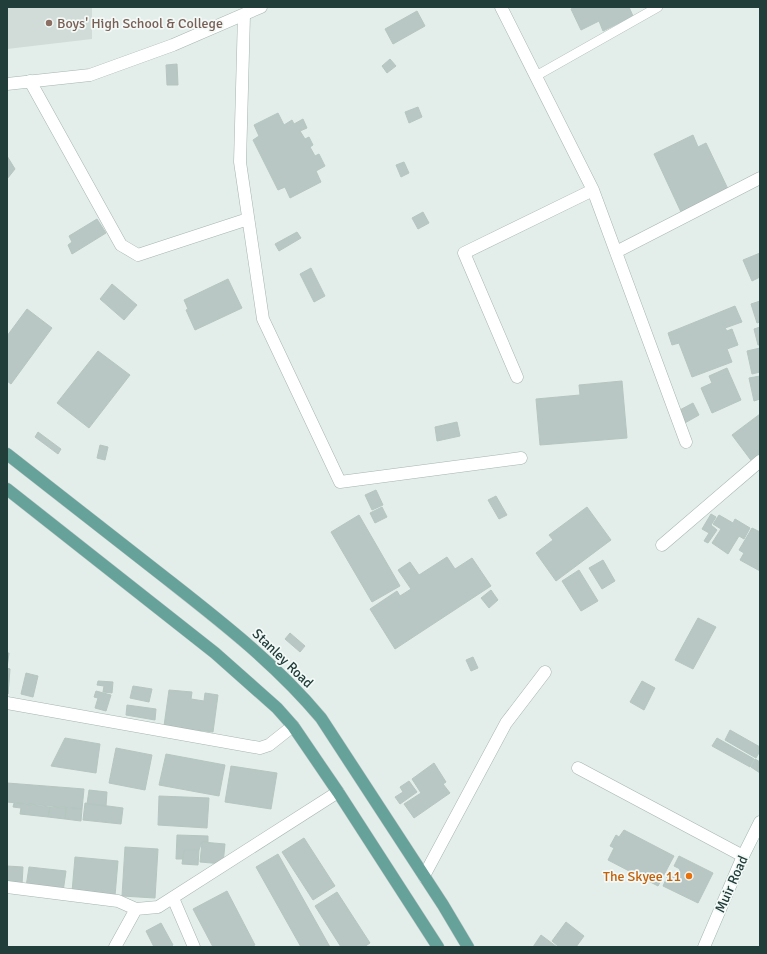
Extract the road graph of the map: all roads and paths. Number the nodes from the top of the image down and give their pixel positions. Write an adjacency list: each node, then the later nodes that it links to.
1 (261, 7): 4 (street)
2 (501, 7): 5 (street)
3 (658, 7): 5 (lane)
4 (244, 15): 6 (street); 10 (street)
5 (536, 76): 9 (street)
6 (30, 81): 7 (street); 10 (street)
7 (7, 84)
8 (760, 178): 11 (street)
9 (593, 190): 11 (street); 12 (street)
10 (248, 219): 15 (street)
11 (616, 252): 13 (street)
12 (517, 377)
13 (686, 442)
14 (7, 454): 26 (main road, Stanley Road)
15 (521, 458)
16 (760, 461): 18 (street)
17 (7, 489): 21 (main road)
18 (662, 545)
19 (545, 672): 26 (street)
20 (8, 707): 21 (street)
21 (293, 726): 23 (main road)
22 (578, 768): 25 (street)
23 (338, 792): 28 (street); 32 (main road)
24 (760, 822): 25 (street, Muir Road)
25 (743, 856): 34 (street, Muir Road)
26 (425, 878): 33 (main road, Stanley Road)
27 (7, 887): 29 (street)
28 (173, 898): 29 (street); 31 (street)
29 (136, 909): 30 (street)
30 (114, 947)
31 (194, 947)
32 (438, 947)
33 (468, 947)
34 (704, 947)

